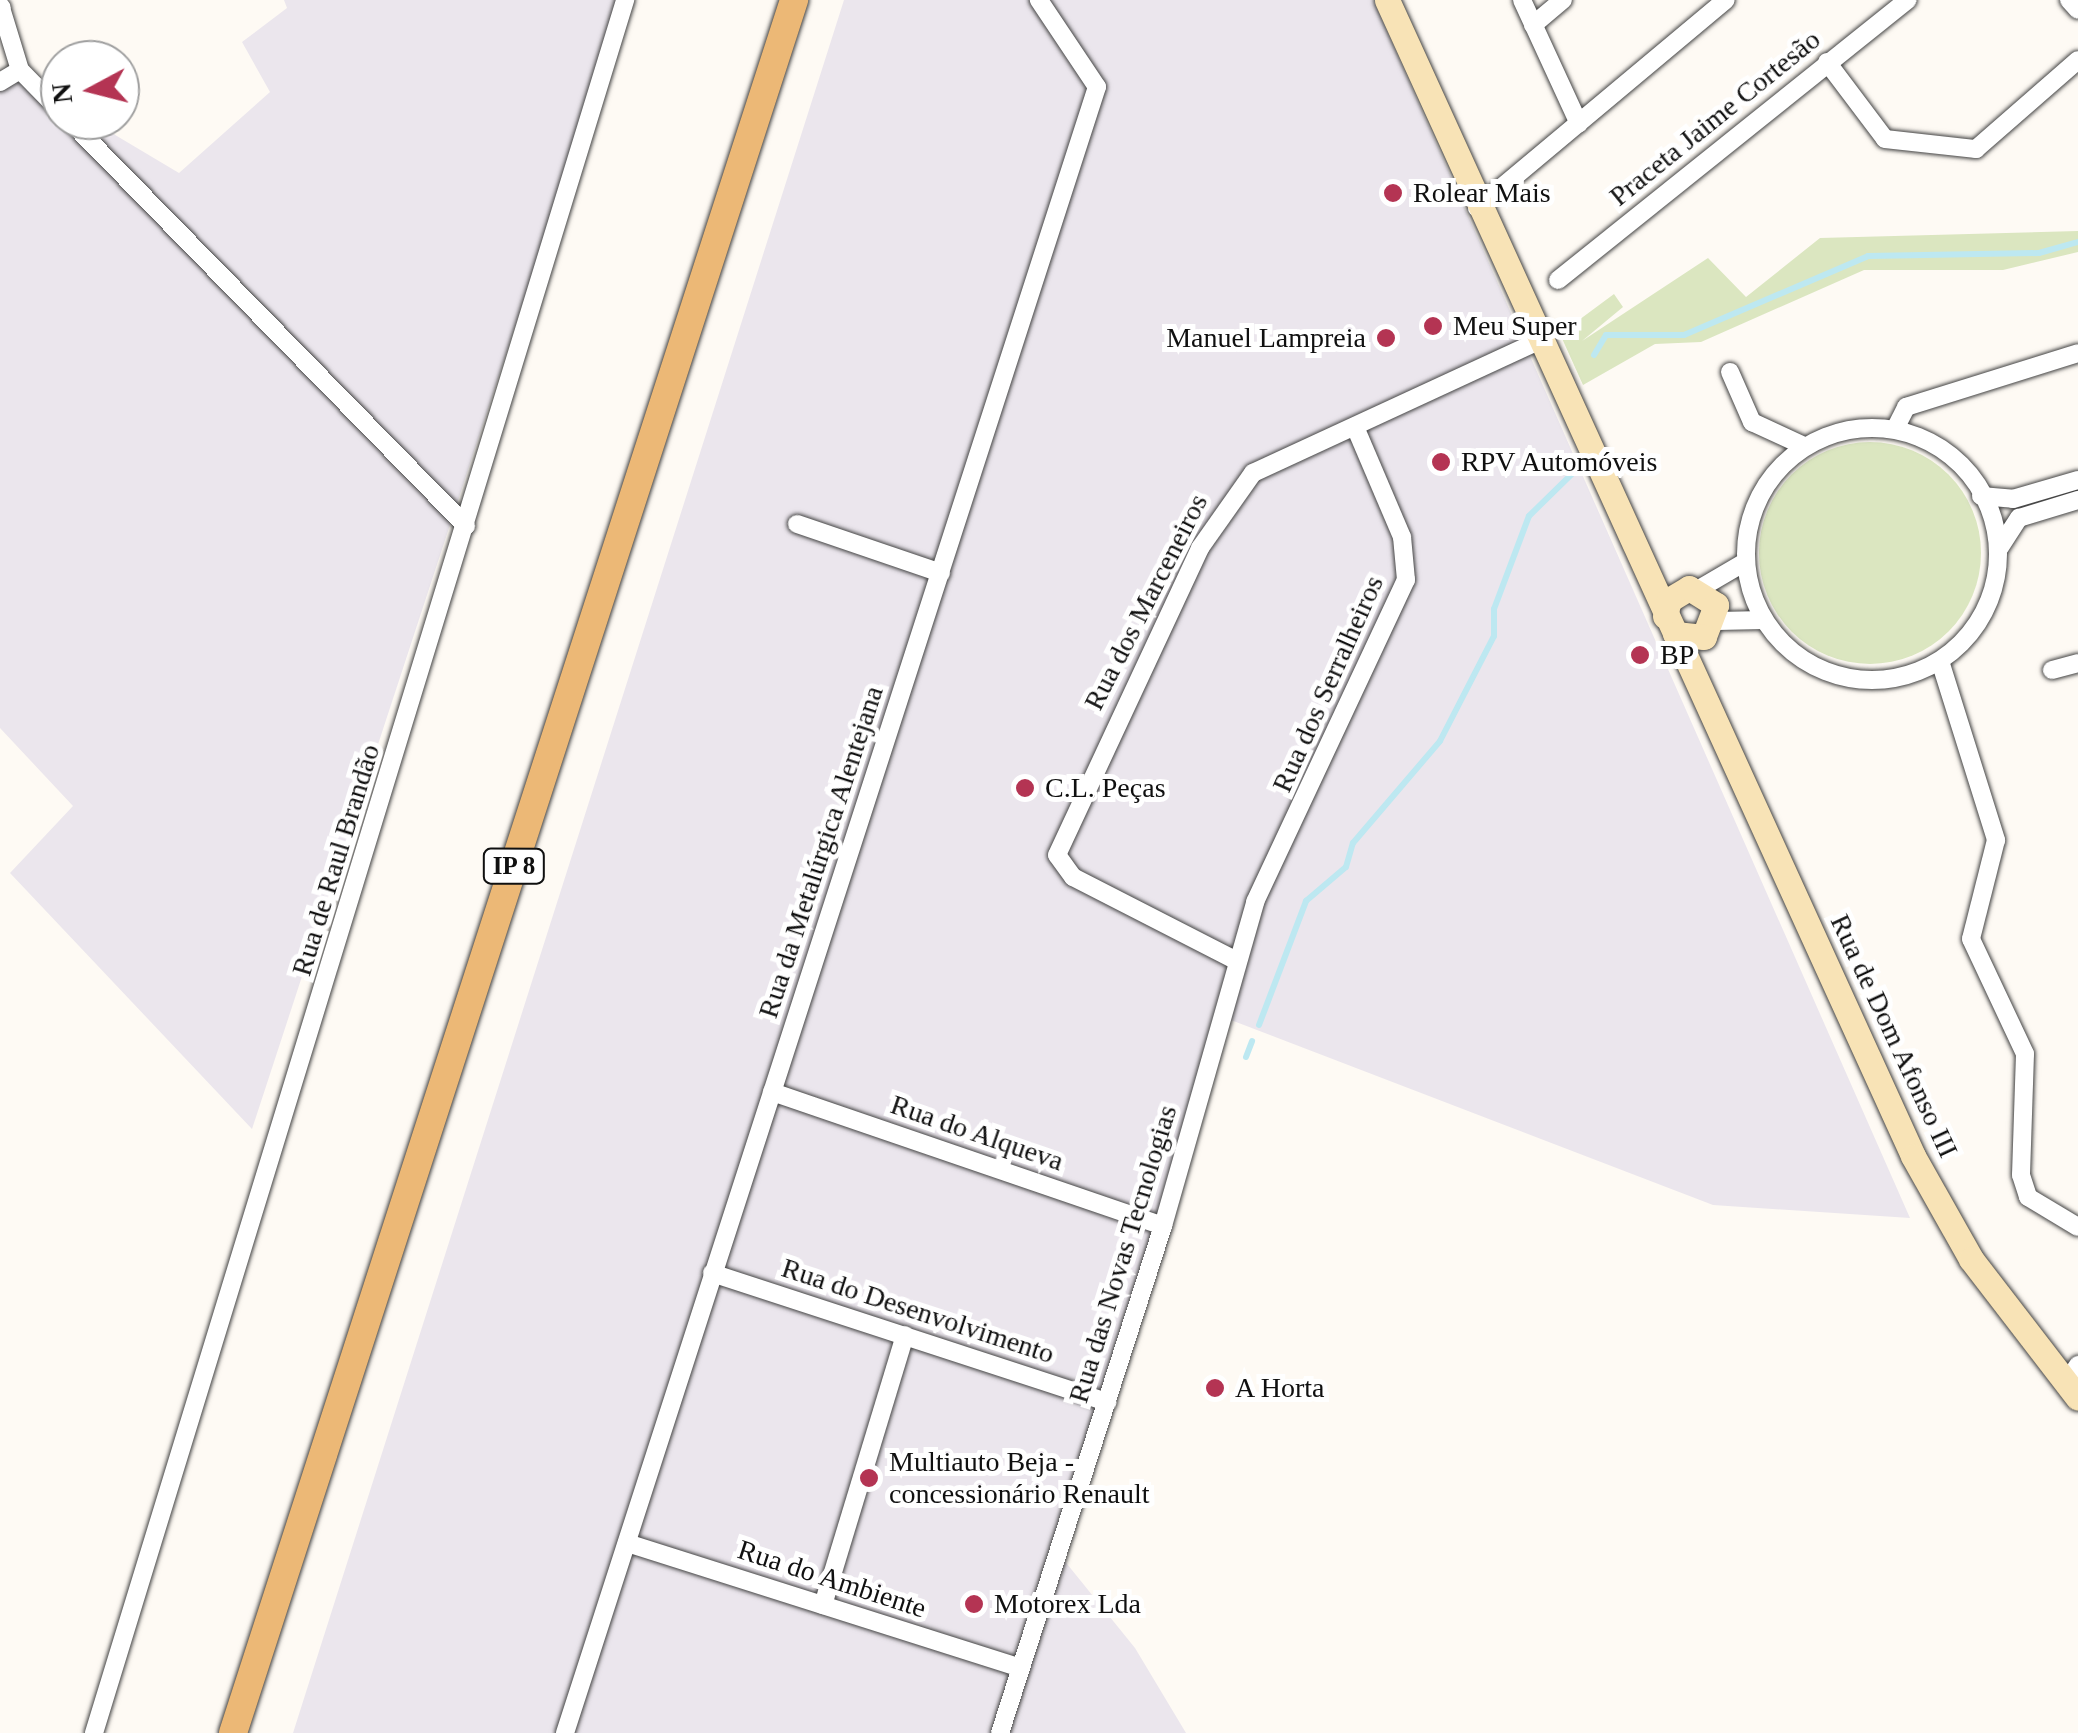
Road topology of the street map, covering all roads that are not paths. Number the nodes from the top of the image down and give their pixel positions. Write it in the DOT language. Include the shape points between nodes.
graph roads {
  1 [pos="625,0"];
  2 [pos="794,0"];
  3 [pos="1039,0"];
  4 [pos="1387,0"];
  5 [pos="1522,0"];
  6 [pos="1563,0"];
  7 [pos="1726,0"];
  8 [pos="1908,0"];
  9 [pos="2069,0"];
  10 [pos="5,6"];
  11 [pos="2078,10"];
  12 [pos="1533,25"];
  13 [pos="2078,60"];
  14 [pos="1827,62"];
  15 [pos="20,70"];
  16 [pos="0,82"];
  17 [pos="40,90"];
  18 [pos="1580,124"];
  19 [pos="89,140"];
  20 [pos="1477,208"];
  21 [pos="1558,280"];
  22 [pos="1537,342"];
  23 [pos="2078,353"];
  24 [pos="1730,372"];
  25 [pos="1355,427"];
  26 [pos="1895,429"];
  27 [pos="1804,446"];
  28 [pos="2078,480"];
  29 [pos="1981,496"];
  30 [pos="2078,500"];
  31 [pos="797,524"];
  32 [pos="466,526"];
  33 [pos="2000,547"];
  34 [pos="1746,562"];
  35 [pos="1647,567"];
  36 [pos="941,573"];
  37 [pos="1694,588"];
  38 [pos="1764,620"];
  39 [pos="1670,625"];
  40 [pos="1710,629"];
  41 [pos="1940,661"];
  42 [pos="2078,663"];
  43 [pos="2052,670"];
  44 [pos="1910,675"];
  45 [pos="1696,676"];
  46 [pos="1948,692"];
  47 [pos="1235,960"];
  48 [pos="772,1092"];
  49 [pos="1163,1226"];
  50 [pos="2078,1227"];
  51 [pos="712,1273"];
  52 [pos="905,1335"];
  53 [pos="2074,1382"];
  54 [pos="1106,1402"];
  55 [pos="626,1543"];
  56 [pos="823,1605"];
  57 [pos="1021,1668"];
  58 [pos="568,1732"];
  59 [pos="94,1733"];
  60 [pos="233,1733"];
  61 [pos="1000,1733"];
  1 -- 32 [label="street, Rua de Raul Brandão"];
  2 -- 60 [label="main road, IP 8"];
  3 -- 36 [label="street, Rua da Metalúrgica Alentejana" via="1097,87"];
  4 -- 20 [label="main road, Rua de Dom Afonso III"];
  5 -- 12 [label="street"];
  6 -- 12 [label="street"];
  7 -- 18 [label="street"];
  8 -- 14 [label="street, Praceta Jaime Cortesão"];
  9 -- 11 [label="street"];
  10 -- 15 [label="street"];
  12 -- 18 [label="street"];
  13 -- 14 [label="street" via="1976,148 1885,139"];
  14 -- 21 [label="street, Praceta Jaime Cortesão"];
  15 -- 16 [label="street"];
  15 -- 17 [label="street"];
  18 -- 20 [label="street"];
  19 -- 32 [label="street"];
  20 -- 22 [label="main road, Rua de Dom Afonso III"];
  22 -- 25 [label="street, Rua dos Marceneiros"];
  22 -- 35 [label="main road, Rua de Dom Afonso III"];
  23 -- 26 [label="street" via="1906,408"];
  24 -- 27 [label="street" via="1759,429"];
  25 -- 47 [label="street, Rua dos Serralheiros" via="1402,537 1406,580"];
  25 -- 47 [label="street, Rua dos Marceneiros" via="1253,473 1226,502 1057,846 1073,876"];
  26 -- 27 [label="street" via="1848,429"];
  26 -- 29 [label="street" via="1957,460"];
  27 -- 34 [label="street" via="1759,496"];
  28 -- 29 [label="street" via="2014,499"];
  29 -- 33 [label="street"];
  30 -- 33 [label="street" via="2020,518"];
  31 -- 36 [label="street"];
  32 -- 59 [label="street, Rua de Raul Brandão"];
  33 -- 41 [label="street" via="1980,620"];
  34 -- 37 [label="street"];
  34 -- 38 [label="street"];
  35 -- 37 [label="main road"];
  35 -- 39 [label="main road, Rua de Dom Afonso III"];
  36 -- 48 [label="street, Rua da Metalúrgica Alentejana"];
  37 -- 39 [label="main road" via="1669,600"];
  37 -- 40 [label="main road" via="1716,605"];
  38 -- 40 [label="street"];
  38 -- 44 [label="street" via="1785,646 1828,672 1877,681"];
  39 -- 40 [label="main road"];
  39 -- 45 [label="main road, Rua de Dom Afonso III"];
  40 -- 45 [label="main road"];
  41 -- 44 [label="street"];
  41 -- 46 [label="street"];
  42 -- 43 [label="street"];
  44 -- 46 [label="street"];
  45 -- 53 [label="main road, Rua de Dom Afonso III" via="1913,1156 1971,1258"];
  46 -- 50 [label="street" via="1996,840 1972,939 2024,1054 2022,1175 2044,1210"];
  47 -- 49 [label="street, Rua das Novas Tecnologias"];
  48 -- 49 [label="street, Rua do Alqueva"];
  48 -- 51 [label="street, Rua da Metalúrgica Alentejana"];
  49 -- 54 [label="street, Rua das Novas Tecnologias"];
  51 -- 52 [label="street, Rua do Desenvolvimento"];
  51 -- 55 [label="street, Rua da Metalúrgica Alentejana"];
  52 -- 54 [label="street, Rua do Desenvolvimento"];
  52 -- 56 [label="street"];
  54 -- 57 [label="street, Rua das Novas Tecnologias"];
  55 -- 56 [label="street, Rua do Ambiente"];
  55 -- 58 [label="street, Rua da Metalúrgica Alentejana"];
  56 -- 57 [label="street, Rua do Ambiente"];
  57 -- 61 [label="street, Rua das Novas Tecnologias"];
}
